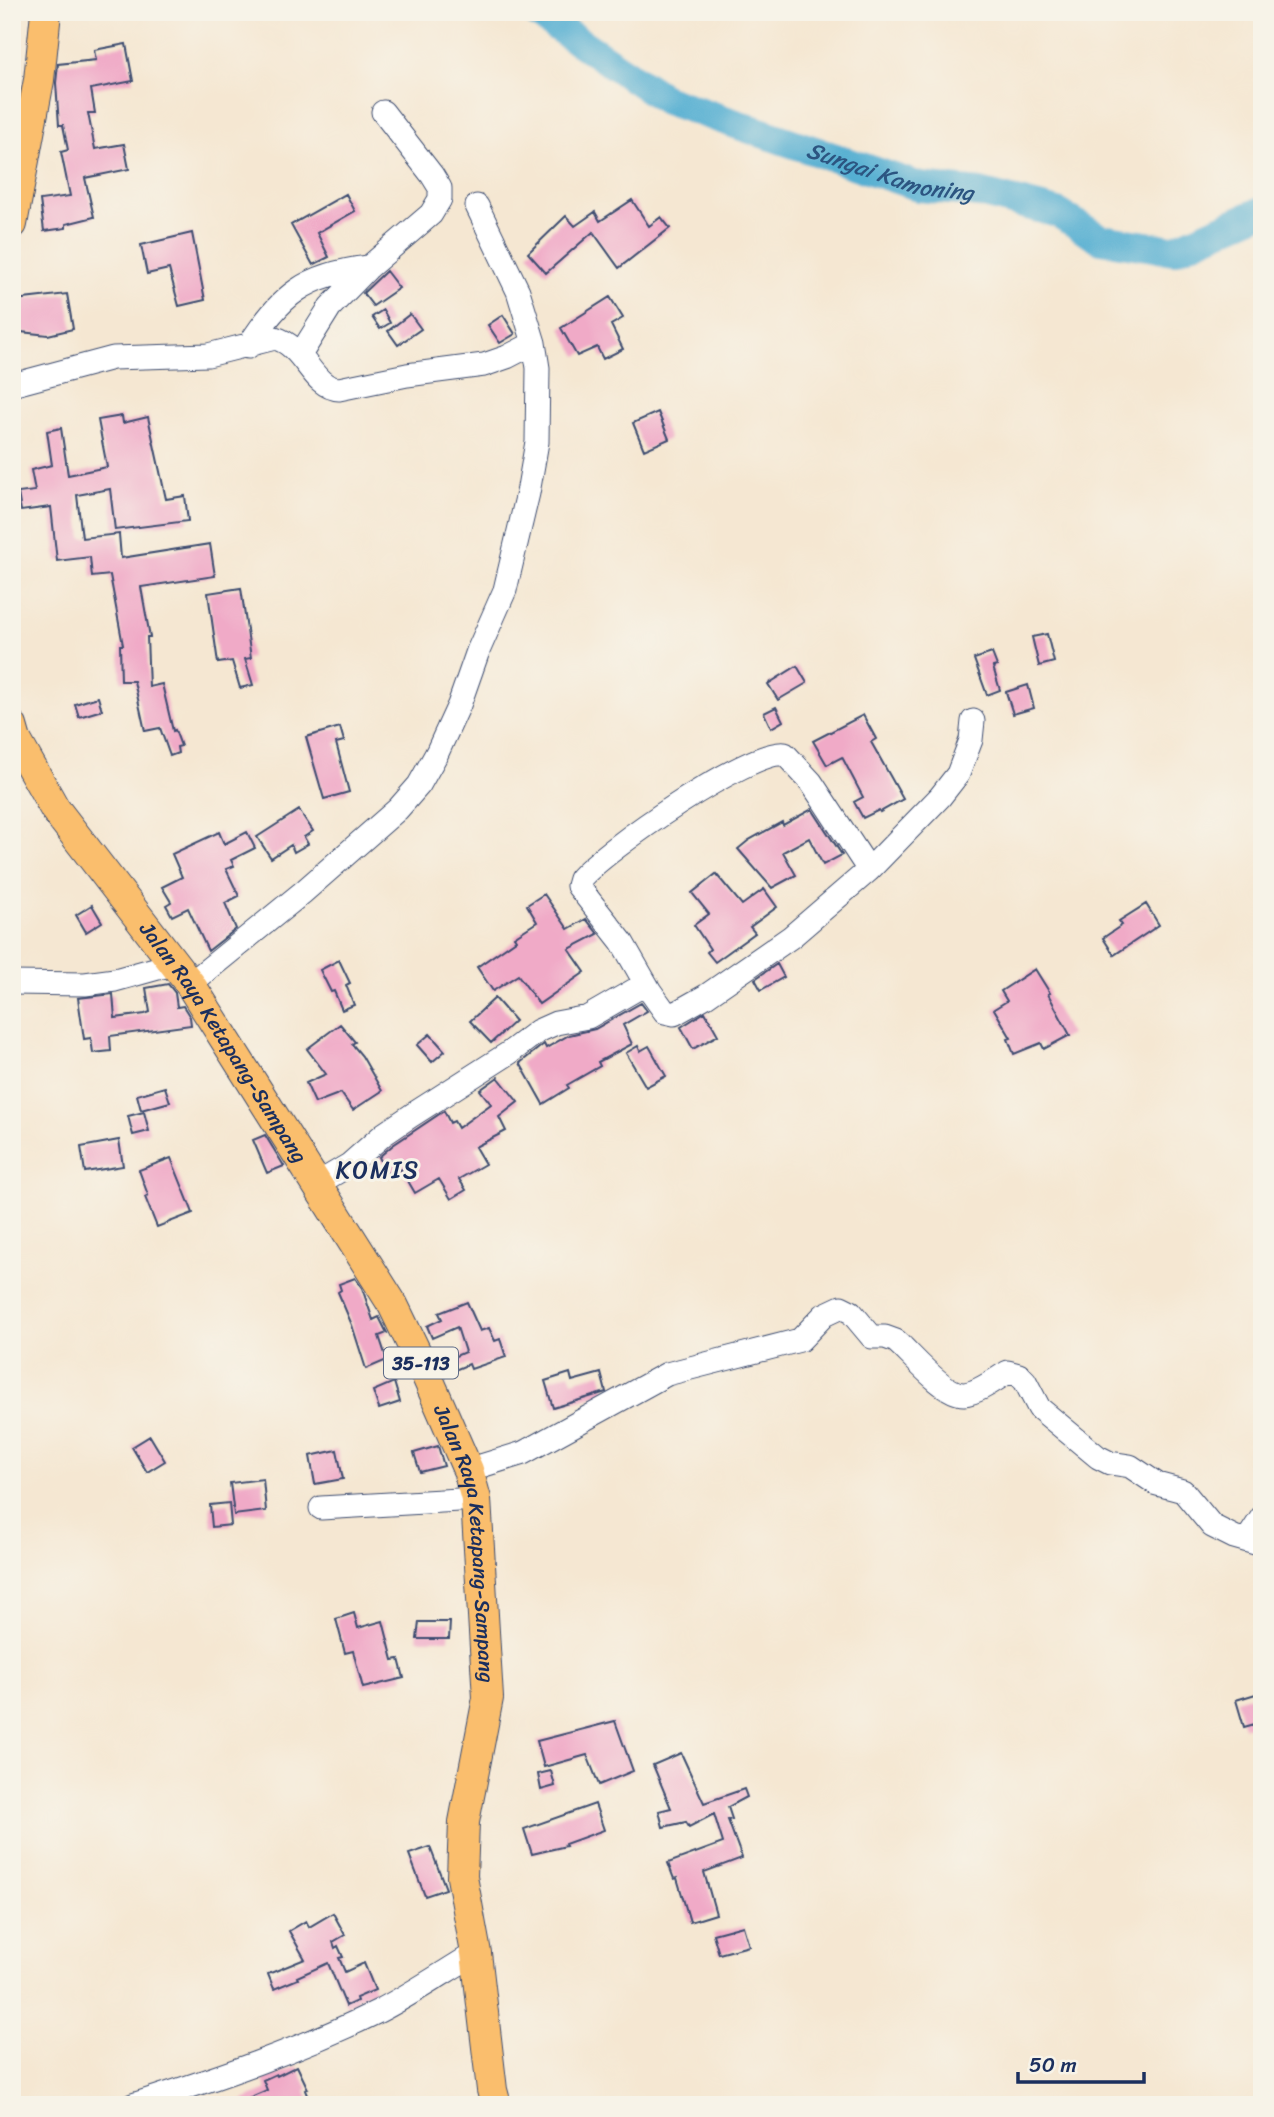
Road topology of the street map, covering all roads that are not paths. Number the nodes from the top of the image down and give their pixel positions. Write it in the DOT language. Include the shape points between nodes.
graph roads {
  1 [pos="46,12"];
  2 [pos="383,112"];
  3 [pos="477,206"];
  4 [pos="12,223"];
  5 [pos="369,267"];
  6 [pos="534,343"];
  7 [pos="248,347"];
  8 [pos="300,355"];
  9 [pos="12,385"];
  10 [pos="973,722"];
  11 [pos="12,726"];
  12 [pos="869,870"];
  13 [pos="183,973"];
  14 [pos="12,983"];
  15 [pos="650,991"];
  16 [pos="317,1184"];
  17 [pos="468,1470"];
  18 [pos="476,1499"];
  19 [pos="321,1508"];
  20 [pos="1262,1517"];
  21 [pos="1254,1543"];
  22 [pos="476,1953"];
  23 [pos="133,2105"];
  24 [pos="496,2105"];
  1 -- 4 [label="main road" via="39,80"];
  2 -- 5 [label="street" via="432,175 441,194 431,214"];
  3 -- 6 [label="street" via="518,291"];
  5 -- 7 [label="street" via="319,277 293,292 276,306"];
  5 -- 8 [label="street" via="330,307"];
  6 -- 8 [label="street" via="484,365 339,389 322,383"];
  6 -- 13 [label="street" via="537,442 505,590 438,753 398,809 285,907"];
  7 -- 8 [label="street" via="275,338"];
  7 -- 9 [label="street" via="208,355 113,358"];
  10 -- 12 [label="street" via="958,774"];
  11 -- 13 [label="main road, Jalan Raya Ketapang-Sampang / 35-113" via="55,809"];
  12 -- 15 [label="street" via="791,937 680,1011 665,1012"];
  12 -- 15 [label="street" via="811,782 785,754 742,766 651,821 580,879 579,886 622,942"];
  13 -- 14 [label="street" via="85,984"];
  13 -- 16 [label="main road, Jalan Raya Ketapang-Sampang / 35-113"];
  15 -- 16 [label="street" via="636,988 588,1017 538,1031"];
  16 -- 17 [label="main road, Jalan Raya Ketapang-Sampang / 35-113" via="393,1305"];
  17 -- 18 [label="main road, Jalan Raya Ketapang-Sampang / 35-113"];
  17 -- 21 [label="street" via="523,1453 667,1374 800,1340 824,1315 841,1307 872,1337 896,1341 948,1390 963,1394 1008,1372 1018,1375 1039,1408 1098,1458 1130,1466 1157,1484 1183,1491 1212,1526"];
  18 -- 19 [label="street"];
  18 -- 22 [label="main road, Jalan Raya Ketapang-Sampang / 35-113" via="488,1698 464,1822 461,1877"];
  20 -- 21 [label="street"];
  22 -- 23 [label="street" via="381,2010 320,2038 244,2069"];
  22 -- 24 [label="main road, Jalan Raya Ketapang-Sampang / 35-113"];
}
